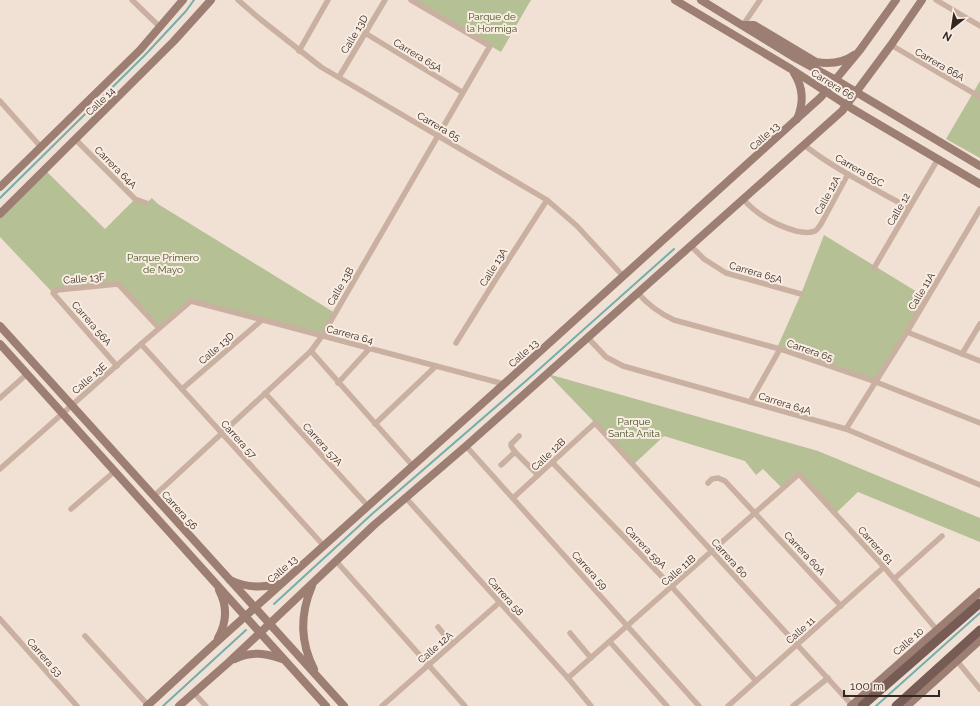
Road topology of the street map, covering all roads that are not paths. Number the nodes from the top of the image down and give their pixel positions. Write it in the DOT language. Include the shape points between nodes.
graph roads {
  1 [pos="132,0"];
  2 [pos="183,0"];
  3 [pos="211,0"];
  4 [pos="238,0"];
  5 [pos="328,0"];
  6 [pos="385,0"];
  7 [pos="411,0"];
  8 [pos="675,0"];
  9 [pos="700,0"];
  10 [pos="760,0"];
  11 [pos="896,0"];
  12 [pos="922,0"];
  13 [pos="936,0"];
  14 [pos="743,26"];
  15 [pos="980,26"];
  16 [pos="160,27"];
  17 [pos="365,34"];
  18 [pos="891,45"];
  19 [pos="299,50"];
  20 [pos="860,50"];
  21 [pos="791,69"];
  22 [pos="339,78"];
  23 [pos="836,80"];
  24 [pos="462,92"];
  25 [pos="825,92"];
  26 [pos="856,92"];
  27 [pos="980,97"];
  28 [pos="0,101"];
  29 [pos="846,105"];
  30 [pos="796,120"];
  31 [pos="437,135"];
  32 [pos="75,139"];
  33 [pos="804,145"];
  34 [pos="41,147"];
  35 [pos="938,159"];
  36 [pos="980,166"];
  37 [pos="848,174"];
  38 [pos="980,184"];
  39 [pos="0,186"];
  40 [pos="743,199"];
  41 [pos="547,200"];
  42 [pos="146,204"];
  43 [pos="909,208"];
  44 [pos="980,209"];
  45 [pos="0,214"];
  46 [pos="691,246"];
  47 [pos="874,268"];
  48 [pos="623,276"];
  49 [pos="53,293"];
  50 [pos="638,293"];
  51 [pos="801,294"];
  52 [pos="191,301"];
  53 [pos="262,320"];
  54 [pos="980,324"];
  55 [pos="0,326"];
  56 [pos="159,328"];
  57 [pos="907,332"];
  58 [pos="322,336"];
  59 [pos="588,338"];
  60 [pos="456,343"];
  61 [pos="0,344"];
  62 [pos="141,344"];
  63 [pos="370,348"];
  64 [pos="780,349"];
  65 [pos="311,351"];
  66 [pos="962,354"];
  67 [pos="980,361"];
  68 [pos="117,366"];
  69 [pos="436,366"];
  70 [pos="28,374"];
  71 [pos="876,382"];
  72 [pos="338,383"];
  73 [pos="504,384"];
  74 [pos="182,389"];
  75 [pos="265,393"];
  76 [pos="0,398"];
  77 [pos="750,402"];
  78 [pos="71,406"];
  79 [pos="62,413"];
  80 [pos="595,422"];
  81 [pos="980,423"];
  82 [pos="375,424"];
  83 [pos="846,429"];
  84 [pos="222,433"];
  85 [pos="519,436"];
  86 [pos="466,446"];
  87 [pos="515,452"];
  88 [pos="552,462"];
  89 [pos="501,465"];
  90 [pos="412,466"];
  91 [pos="0,469"];
  92 [pos="115,471"];
  93 [pos="799,474"];
  94 [pos="538,475"];
  95 [pos="708,483"];
  96 [pos="980,485"];
  97 [pos="154,496"];
  98 [pos="406,498"];
  99 [pos="513,498"];
  100 [pos="368,506"];
  101 [pos="71,509"];
  102 [pos="756,513"];
  103 [pos="942,536"];
  104 [pos="324,546"];
  105 [pos="712,552"];
  106 [pos="336,561"];
  107 [pos="884,567"];
  108 [pos="228,579"];
  109 [pos="894,579"];
  110 [pos="215,582"];
  111 [pos="280,584"];
  112 [pos="313,584"];
  113 [pos="672,587"];
  114 [pos="980,592"];
  115 [pos="500,602"];
  116 [pos="980,603"];
  117 [pos="841,606"];
  118 [pos="254,608"];
  119 [pos="245,616"];
  120 [pos="0,619"];
  121 [pos="269,624"];
  122 [pos="628,626"];
  123 [pos="438,627"];
  124 [pos="937,630"];
  125 [pos="260,633"];
  126 [pos="570,633"];
  127 [pos="979,634"];
  128 [pos="85,636"];
  129 [pos="610,642"];
  130 [pos="452,644"];
  131 [pos="797,645"];
  132 [pos="211,646"];
  133 [pos="591,658"];
  134 [pos="283,659"];
  135 [pos="957,661"];
  136 [pos="229,662"];
  137 [pos="428,665"];
  138 [pos="568,678"];
  139 [pos="828,678"];
  140 [pos="321,680"];
  141 [pos="756,681"];
  142 [pos="980,689"];
  143 [pos="194,693"];
  144 [pos="912,705"];
  145 [pos="77,706"];
  146 [pos="148,706"];
  147 [pos="179,706"];
  148 [pos="206,706"];
  149 [pos="326,706"];
  150 [pos="344,706"];
  151 [pos="382,706"];
  152 [pos="465,706"];
  153 [pos="591,706"];
  154 [pos="667,706"];
  155 [pos="700,706"];
  156 [pos="728,706"];
  157 [pos="793,706"];
  158 [pos="851,706"];
  159 [pos="862,706"];
  160 [pos="896,706"];
  1 -- 16 [label="street"];
  2 -- 16 [label="main road, Calle 14"];
  3 -- 32 [label="main road, Calle 14" via="174,41"];
  4 -- 19 [label="street, Carrera 65"];
  5 -- 19 [label="street"];
  6 -- 17 [label="street, Calle 13D"];
  7 -- 24 [label="street, Calle 13B" via="490,46"];
  8 -- 21 [label="main road, Carrera 66"];
  9 -- 14 [label="main road, Carrera 66"];
  10 -- 14 [label="street"];
  11 -- 20 [label="main road, Calle 13"];
  12 -- 18 [label="main road"];
  13 -- 15 [label="street"];
  14 -- 20 [label="main road" via="754,25 816,62 840,61"];
  14 -- 23 [label="main road, Carrera 66"];
  16 -- 34 [label="main road, Calle 14"];
  17 -- 22 [label="street, Calle 13D"];
  17 -- 24 [label="street, Carrera 65A"];
  18 -- 26 [label="main road"];
  18 -- 27 [label="street, Carrera 66A"];
  19 -- 22 [label="street, Carrera 65"];
  20 -- 23 [label="main road, Calle 13"];
  21 -- 25 [label="main road, Carrera 66"];
  21 -- 30 [label="main road" via="799,82 802,94"];
  22 -- 31 [label="street, Carrera 65"];
  23 -- 25 [label="main road, Calle 13"];
  23 -- 26 [label="main road, Carrera 66"];
  24 -- 31 [label="street, Calle 13B"];
  25 -- 29 [label="main road, Carrera 66"];
  25 -- 30 [label="main road, Calle 13"];
  26 -- 29 [label="main road"];
  26 -- 36 [label="main road, Carrera 66"];
  28 -- 34 [label="street"];
  29 -- 33 [label="main road"];
  29 -- 35 [label="main road, Carrera 66"];
  30 -- 48 [label="main road, Calle 13"];
  31 -- 41 [label="street, Carrera 65"];
  31 -- 58 [label="street, Calle 13B"];
  32 -- 42 [label="street, Carrera 64A" via="135,199"];
  32 -- 45 [label="main road, Calle 14"];
  33 -- 37 [label="street, Carrera 65C"];
  33 -- 40 [label="main road"];
  34 -- 39 [label="main road, Calle 14"];
  35 -- 38 [label="main road, Carrera 66"];
  35 -- 43 [label="street, Calle 12"];
  37 -- 40 [label="street, Calle 12A" via="821,224 809,233 787,228 766,219"];
  37 -- 43 [label="street, Carrera 65C"];
  40 -- 46 [label="main road"];
  41 -- 48 [label="street, Carrera 65" via="577,226"];
  41 -- 60 [label="street, Calle 13A"];
  43 -- 47 [label="street, Calle 12"];
  44 -- 57 [label="street, Calle 11A"];
  46 -- 50 [label="main road"];
  46 -- 51 [label="street, Carrera 65A" via="704,259 726,273"];
  48 -- 73 [label="main road, Calle 13"];
  49 -- 56 [label="street, Calle 13F" via="57,290 118,284"];
  49 -- 68 [label="street, Carrera 56A"];
  50 -- 59 [label="main road"];
  50 -- 64 [label="street, Carrera 65" via="651,307 674,320"];
  52 -- 53 [label="street, Carrera 64"];
  52 -- 56 [label="street, Calle 13E"];
  53 -- 58 [label="street, Carrera 64"];
  53 -- 74 [label="street, Calle 13D"];
  54 -- 66 [label="street"];
  55 -- 78 [label="main road, Carrera 56"];
  56 -- 62 [label="street, Calle 13E"];
  57 -- 66 [label="street"];
  57 -- 71 [label="street, Calle 11A"];
  58 -- 63 [label="street, Carrera 64"];
  58 -- 65 [label="street, Calle 13B"];
  59 -- 77 [label="street, Carrera 64A" via="606,357 624,366"];
  59 -- 86 [label="main road"];
  61 -- 70 [label="main road"];
  62 -- 68 [label="street, Calle 13E"];
  62 -- 74 [label="street, Carrera 57"];
  63 -- 69 [label="street, Carrera 64"];
  63 -- 72 [label="street"];
  64 -- 71 [label="street, Carrera 65"];
  64 -- 77 [label="street"];
  65 -- 72 [label="street"];
  65 -- 75 [label="street, Calle 13B"];
  66 -- 67 [label="street"];
  68 -- 78 [label="street, Calle 13E"];
  69 -- 73 [label="street, Carrera 64"];
  69 -- 82 [label="street"];
  70 -- 76 [label="street"];
  70 -- 79 [label="main road"];
  71 -- 81 [label="street, Carrera 65"];
  71 -- 83 [label="street, Calle 11A"];
  72 -- 82 [label="street"];
  73 -- 90 [label="main road, Calle 13"];
  74 -- 84 [label="street, Carrera 57"];
  75 -- 84 [label="street, Calle 13B"];
  75 -- 100 [label="street, Carrera 57A"];
  77 -- 83 [label="street, Carrera 64A"];
  78 -- 79 [label="street, Calle 13E"];
  78 -- 97 [label="main road, Carrera 56"];
  79 -- 91 [label="street, Calle 13E"];
  79 -- 92 [label="main road"];
  80 -- 88 [label="street, Calle 12B"];
  80 -- 105 [label="street, Carrera 60"];
  82 -- 90 [label="street"];
  83 -- 96 [label="street, Carrera 64A"];
  84 -- 97 [label="street, Calle 13B"];
  84 -- 104 [label="street, Carrera 57"];
  85 -- 87 [label="street" via="510,446"];
  86 -- 98 [label="main road"];
  86 -- 99 [label="street, Carrera 59"];
  87 -- 89 [label="street"];
  87 -- 94 [label="street"];
  88 -- 94 [label="street, Calle 12B"];
  88 -- 113 [label="street, Carrera 59A"];
  90 -- 100 [label="main road, Calle 13"];
  92 -- 101 [label="street"];
  92 -- 110 [label="main road"];
  93 -- 102 [label="street, Calle 11B"];
  93 -- 107 [label="street, Carrera 61"];
  94 -- 99 [label="street, Calle 12B"];
  95 -- 102 [label="street, Carrera 60A" via="718,478 725,481"];
  97 -- 108 [label="main road, Carrera 56"];
  98 -- 106 [label="main road"];
  98 -- 115 [label="street, Carrera 58"];
  99 -- 122 [label="street, Carrera 59"];
  100 -- 104 [label="main road, Calle 13"];
  102 -- 105 [label="street, Calle 11B"];
  102 -- 117 [label="street, Carrera 60A"];
  103 -- 109 [label="street"];
  104 -- 111 [label="main road, Calle 13"];
  105 -- 113 [label="street, Calle 11B"];
  105 -- 131 [label="street, Carrera 60"];
  106 -- 112 [label="main road"];
  106 -- 137 [label="street"];
  107 -- 109 [label="street, Carrera 61"];
  107 -- 117 [label="street, Calle 11"];
  108 -- 111 [label="main road" via="251,586"];
  108 -- 118 [label="main road, Carrera 56"];
  109 -- 124 [label="street, Carrera 61"];
  110 -- 119 [label="main road"];
  110 -- 132 [label="main road" via="224,600 225,614 221,633"];
  111 -- 118 [label="main road, Calle 13"];
  112 -- 121 [label="main road"];
  112 -- 140 [label="main road" via="304,607 303,631 307,654"];
  113 -- 122 [label="street, Calle 11B"];
  113 -- 141 [label="street, Carrera 59A"];
  114 -- 124 [label="main road, Calle 10"];
  115 -- 130 [label="street, Calle 12A"];
  115 -- 138 [label="street, Carrera 58"];
  116 -- 159 [label="main road, Calle 10"];
  117 -- 131 [label="street, Calle 11"];
  118 -- 119 [label="main road, Calle 13"];
  118 -- 121 [label="main road, Carrera 56"];
  119 -- 125 [label="main road"];
  119 -- 132 [label="main road, Calle 13"];
  120 -- 145 [label="street, Carrera 53"];
  121 -- 125 [label="main road"];
  121 -- 140 [label="main road, Carrera 56"];
  122 -- 129 [label="street, Calle 11B"];
  122 -- 155 [label="street, Carrera 59"];
  123 -- 130 [label="street"];
  124 -- 158 [label="main road, Calle 10"];
  125 -- 134 [label="main road"];
  125 -- 136 [label="main road"];
  126 -- 133 [label="street"];
  127 -- 135 [label="main road"];
  127 -- 160 [label="main road"];
  128 -- 146 [label="street"];
  129 -- 133 [label="street, Calle 11B"];
  129 -- 154 [label="street"];
  130 -- 137 [label="street, Calle 12A"];
  131 -- 139 [label="street, Carrera 60"];
  131 -- 141 [label="street, Calle 11"];
  132 -- 146 [label="main road, Calle 13"];
  133 -- 138 [label="street, Calle 11B"];
  134 -- 136 [label="main road" via="268,654 253,654"];
  134 -- 149 [label="main road"];
  135 -- 142 [label="street"];
  135 -- 144 [label="main road"];
  136 -- 143 [label="main road"];
  137 -- 151 [label="street, Calle 12A"];
  137 -- 152 [label="street"];
  138 -- 153 [label="street, Carrera 58"];
  139 -- 157 [label="street"];
  139 -- 158 [label="street, Carrera 60"];
  140 -- 150 [label="main road, Carrera 56"];
  141 -- 156 [label="street, Calle 11"];
  143 -- 147 [label="main road"];
  143 -- 148 [label="street"];
}
